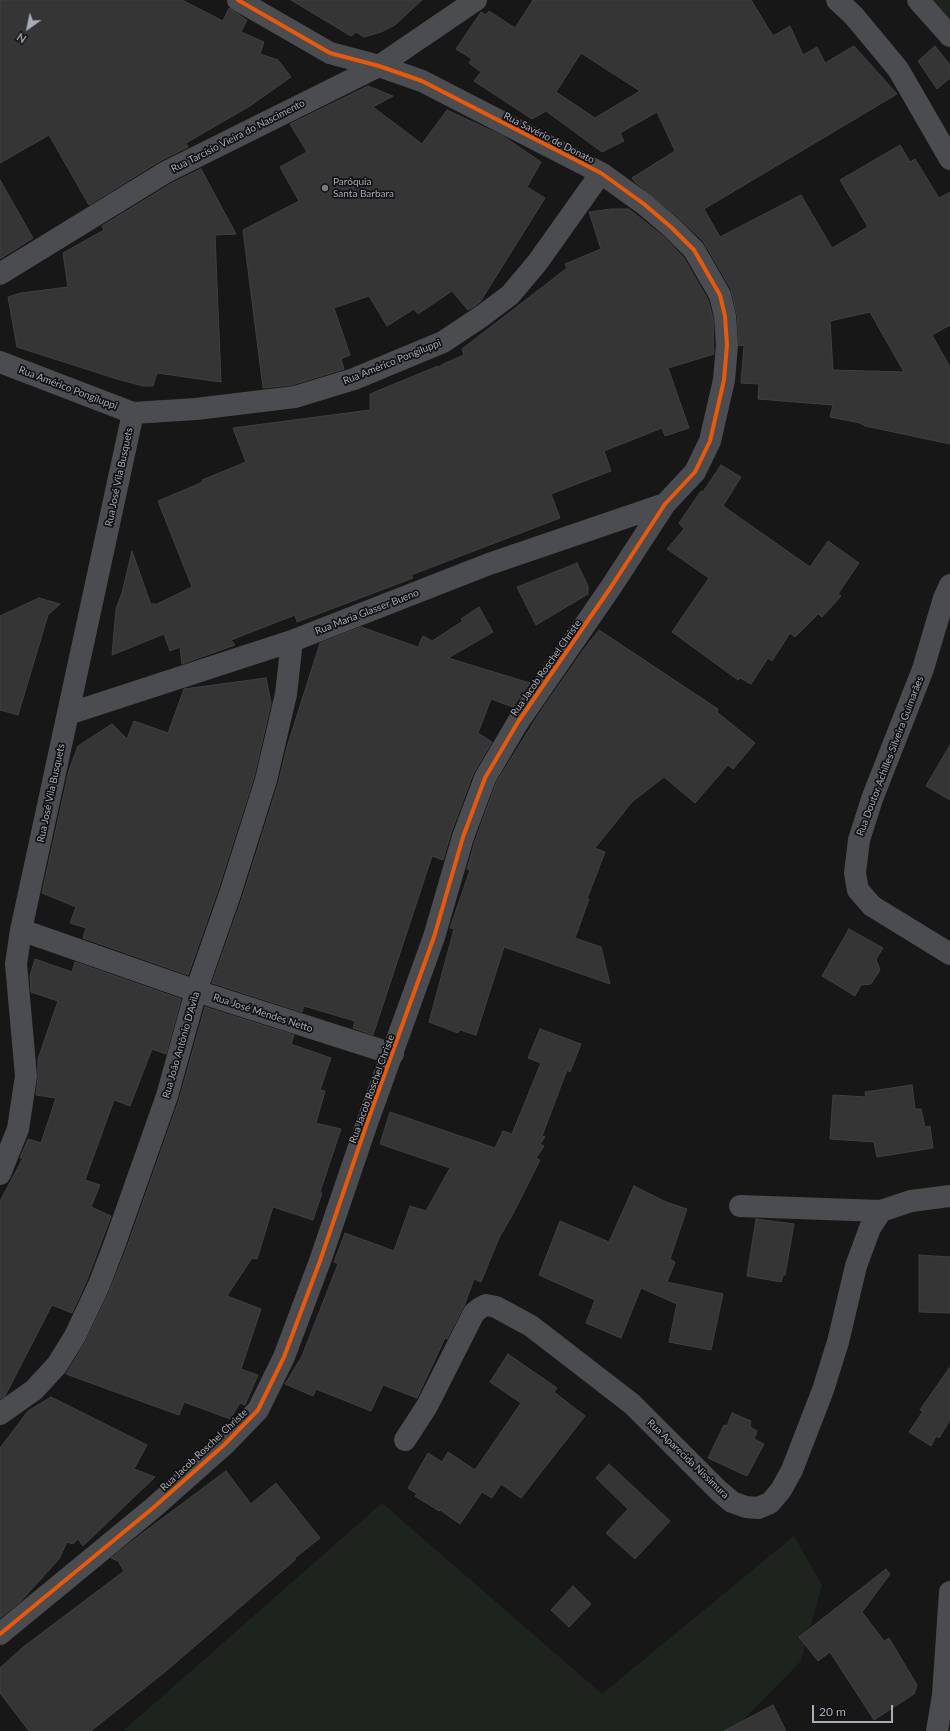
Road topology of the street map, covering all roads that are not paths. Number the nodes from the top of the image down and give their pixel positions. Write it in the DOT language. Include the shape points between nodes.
graph roads {
  1 [pos="238,0"];
  2 [pos="476,0"];
  3 [pos="837,0"];
  4 [pos="918,0"];
  5 [pos="950,36"];
  6 [pos="379,66"];
  7 [pos="950,159"];
  8 [pos="601,173"];
  9 [pos="0,274"];
  10 [pos="0,362"];
  11 [pos="133,413"];
  12 [pos="665,504"];
  13 [pos="950,586"];
  14 [pos="292,641"];
  15 [pos="68,714"];
  16 [pos="21,930"];
  17 [pos="0,948"];
  18 [pos="950,954"];
  19 [pos="16,964"];
  20 [pos="196,991"];
  21 [pos="393,1054"];
  22 [pos="0,1174"];
  23 [pos="950,1196"];
  24 [pos="740,1206"];
  25 [pos="881,1211"];
  26 [pos="0,1414"];
  27 [pos="405,1440"];
  28 [pos="950,1592"];
  29 [pos="0,1634"];
  30 [pos="937,1731"];
  1 -- 6 [label="street, Rua Savério de Donato" via="330,53"];
  2 -- 6 [label="street, Rua Tarcísio Vieira do Nascimento"];
  3 -- 7 [label="street" via="854,16 898,69"];
  4 -- 5 [label="street"];
  6 -- 8 [label="street, Rua Savério de Donato" via="422,82"];
  6 -- 9 [label="street, Rua Tarcísio Vieira do Nascimento" via="166,172"];
  8 -- 11 [label="street, Rua Américo Pongiluppi" via="537,263 510,295 443,342 354,379 295,397 196,409"];
  8 -- 12 [label="street, Rua Savério de Donato" via="644,204 694,250 720,295 725,316 727,344 724,380 710,441 695,472"];
  10 -- 11 [label="street, Rua Américo Pongiluppi"];
  11 -- 15 [label="street, Rua José Vila Busquets"];
  12 -- 14 [label="street, Rua Maria Glasser Bueno" via="489,564"];
  12 -- 21 [label="street, Rua Jacob Roschel Christe" via="518,722 485,778 463,837 434,937"];
  13 -- 18 [label="street, Rua Doutor Achilles Silveira Guimarães" via="923,669 872,799 859,840 854,873 858,890 872,906"];
  14 -- 15 [label="street, Rua Maria Glasser Bueno"];
  14 -- 20 [label="street, Rua João Antônio D'Avila" via="286,694 266,780"];
  15 -- 16 [label="street, Rua José Vila Busquets"];
  16 -- 19 [label="street, Rua José Vila Busquets"];
  16 -- 20 [label="street, Rua José Mendes Netto"];
  17 -- 19 [label="street"];
  19 -- 22 [label="street, Rua José Vila Busquets" via="26,1076 18,1129"];
  20 -- 21 [label="street, Rua José Mendes Netto"];
  20 -- 26 [label="street, Rua João Antônio D'Avila" via="167,1096 99,1285 75,1336 57,1365 34,1390"];
  21 -- 29 [label="street, Rua Jacob Roschel Christe" via="284,1356 258,1410 224,1445 153,1508"];
  23 -- 25 [label="street" via="911,1202"];
  24 -- 25 [label="street"];
  25 -- 27 [label="street, Rua Aparecida Nissimura" via="864,1241 823,1390 792,1470 770,1503 758,1508 732,1502 632,1404 531,1326 496,1307 486,1305 474,1313 426,1406"];
  28 -- 30 [label="street" via="943,1695"];
}
